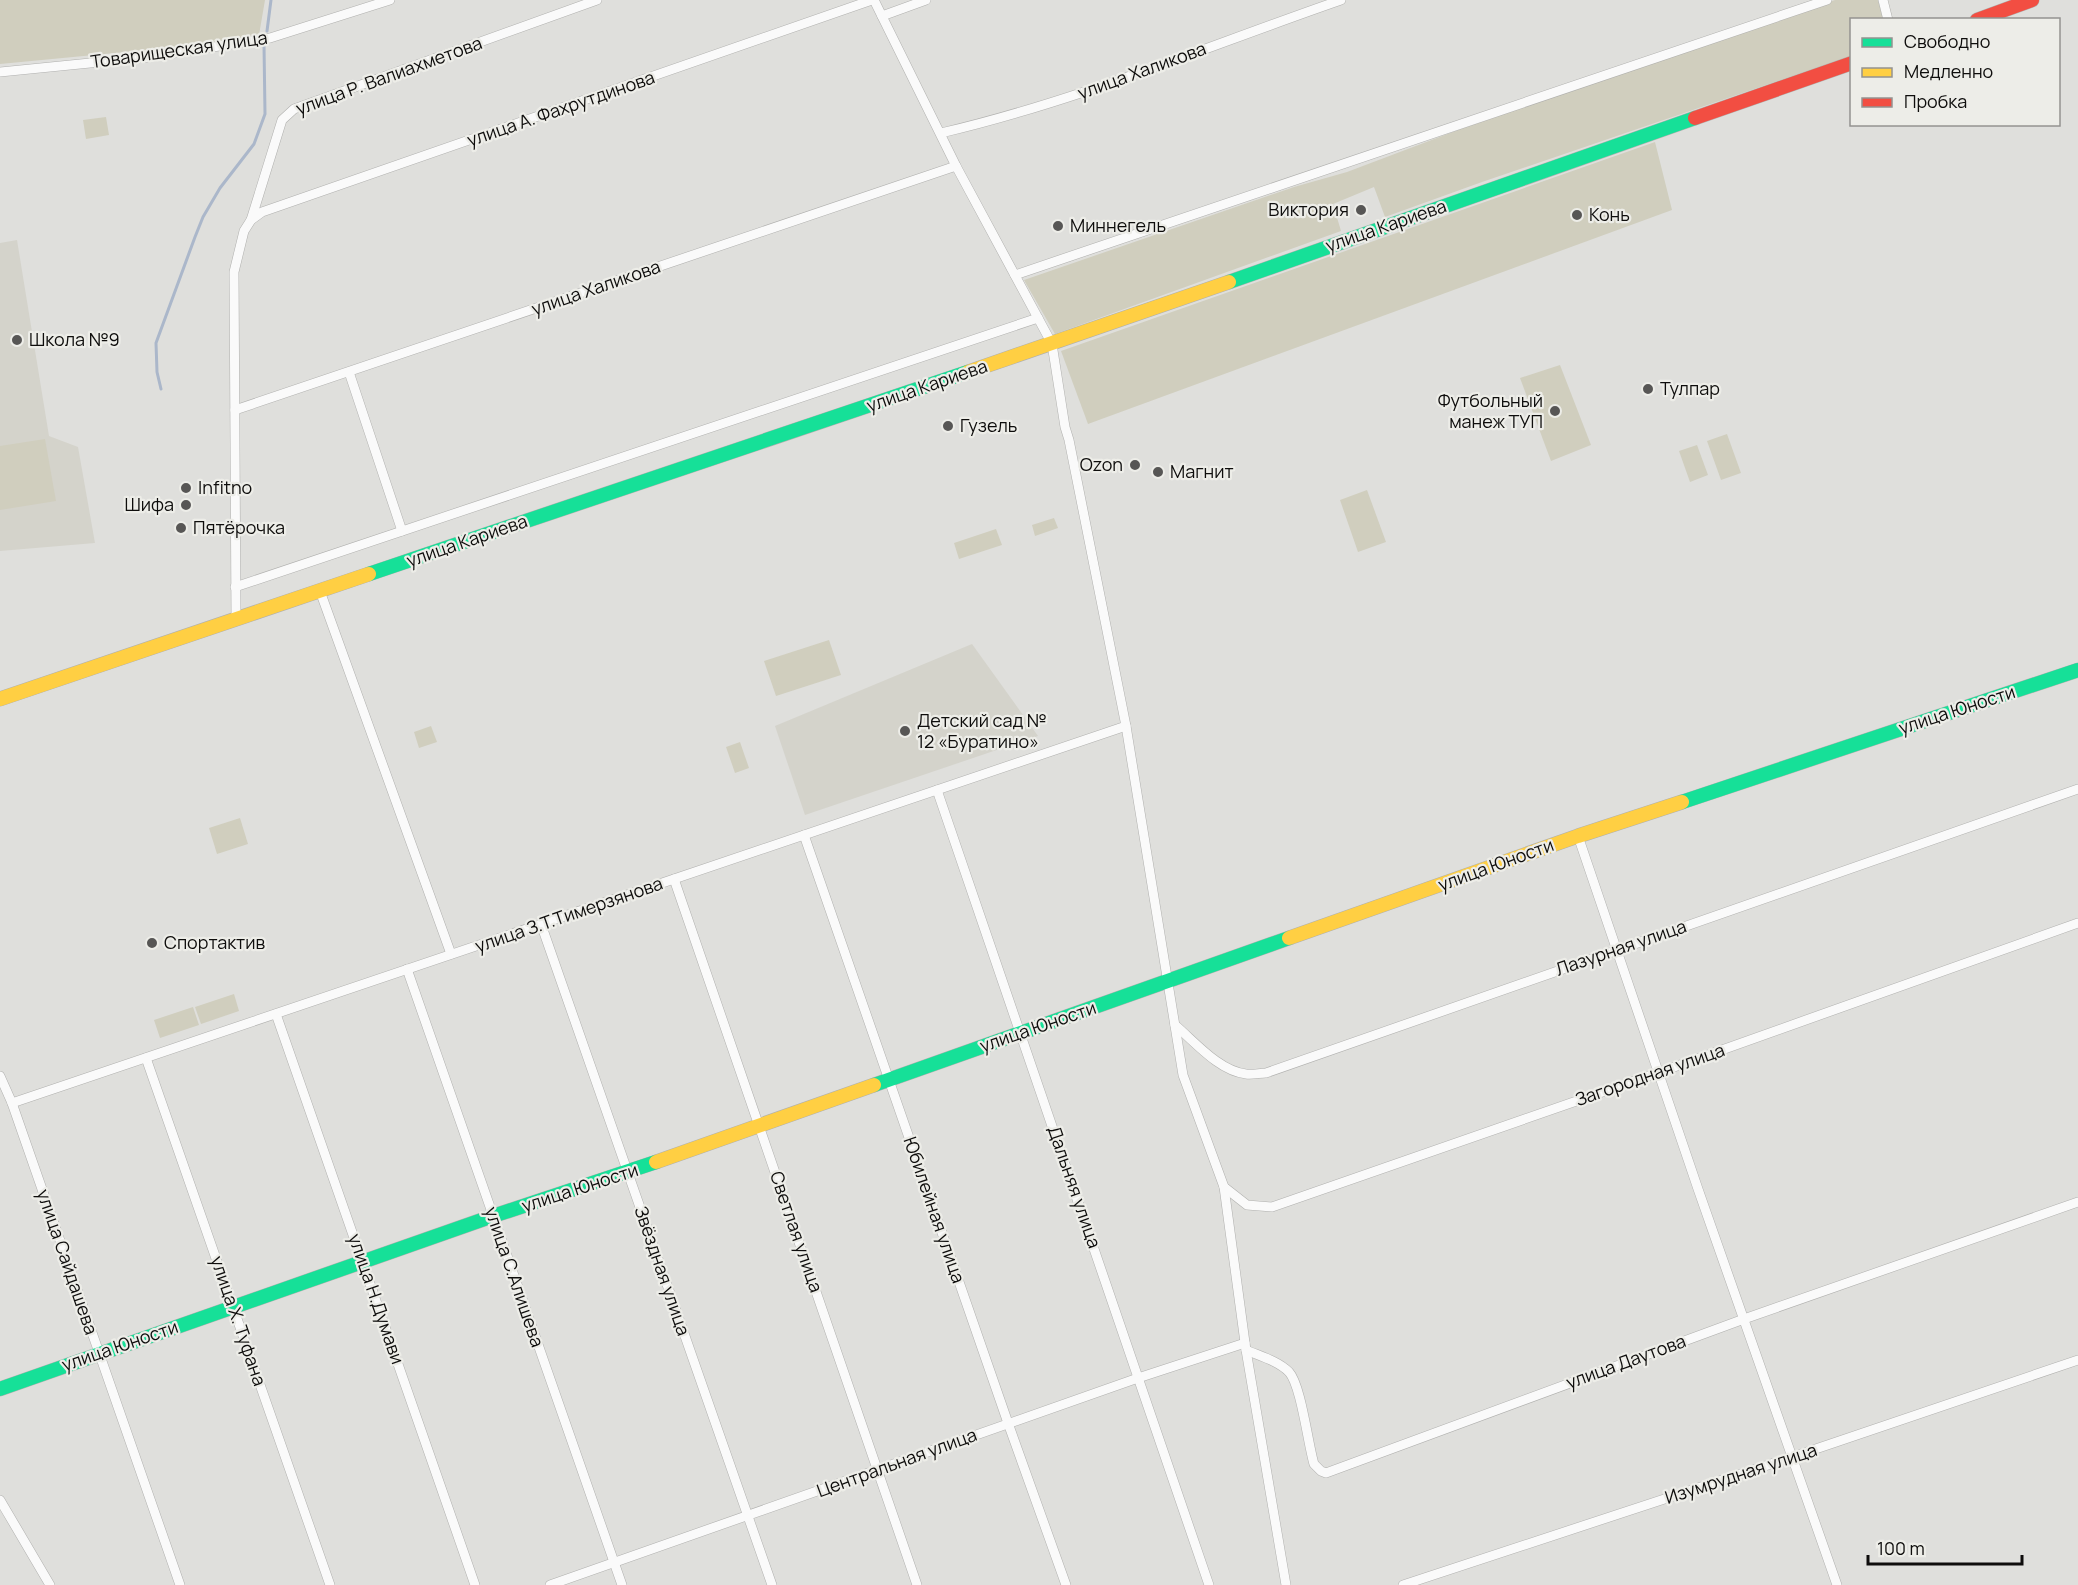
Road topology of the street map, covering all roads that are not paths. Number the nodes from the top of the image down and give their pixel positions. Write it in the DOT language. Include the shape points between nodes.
graph roads {
  1 [pos="390,0"];
  2 [pos="597,0"];
  3 [pos="873,0"];
  4 [pos="926,0"];
  5 [pos="1341,0"];
  6 [pos="1827,0"];
  7 [pos="1883,0"];
  8 [pos="2032,0"];
  9 [pos="882,16"];
  10 [pos="1888,18"];
  11 [pos="1982,18"];
  12 [pos="1850,63"];
  13 [pos="0,72"];
  14 [pos="941,134"];
  15 [pos="956,166"];
  16 [pos="251,220"];
  17 [pos="1015,275"];
  18 [pos="1038,318"];
  19 [pos="1052,344"];
  20 [pos="349,372"];
  21 [pos="235,410"];
  22 [pos="402,531"];
  23 [pos="236,587"];
  24 [pos="320,591"];
  25 [pos="236,618"];
  26 [pos="2078,670"];
  27 [pos="0,699"];
  28 [pos="1126,726"];
  29 [pos="2078,789"];
  30 [pos="937,790"];
  31 [pos="804,835"];
  32 [pos="1578,836"];
  33 [pos="674,879"];
  34 [pos="2078,923"];
  35 [pos="541,924"];
  36 [pos="1617,949"];
  37 [pos="451,954"];
  38 [pos="407,969"];
  39 [pos="1169,981"];
  40 [pos="276,1014"];
  41 [pos="1175,1024"];
  42 [pos="1021,1032"];
  43 [pos="146,1058"];
  44 [pos="1660,1072"];
  45 [pos="0,1076"];
  46 [pos="890,1080"];
  47 [pos="12,1103"];
  48 [pos="760,1126"];
  49 [pos="628,1173"];
  50 [pos="1224,1187"];
  51 [pos="2078,1202"];
  52 [pos="493,1216"];
  53 [pos="362,1261"];
  54 [pos="233,1306"];
  55 [pos="1744,1319"];
  56 [pos="1246,1347"];
  57 [pos="99,1353"];
  58 [pos="2078,1360"];
  59 [pos="1138,1378"];
  60 [pos="0,1389"];
  61 [pos="1008,1424"];
  62 [pos="1792,1457"];
  63 [pos="876,1469"];
  64 [pos="0,1500"];
  65 [pos="748,1516"];
  66 [pos="614,1563"];
  67 [pos="50,1585"];
  68 [pos="180,1585"];
  69 [pos="330,1585"];
  70 [pos="475,1585"];
  71 [pos="550,1585"];
  72 [pos="622,1585"];
  73 [pos="772,1585"];
  74 [pos="918,1585"];
  75 [pos="1066,1585"];
  76 [pos="1209,1585"];
  77 [pos="1286,1585"];
  78 [pos="1403,1585"];
  79 [pos="1837,1585"];
  1 -- 13 [label="street, Товарищеская улица" via="270,38 150,57"];
  2 -- 16 [label="street, улица Р. Валиахметова" via="288,113 278,129"];
  3 -- 9 [label="street"];
  3 -- 16 [label="street, улица А. Фахрутдинова" via="273,208"];
  4 -- 9 [label="street"];
  5 -- 14 [label="street, улица Халикова" via="1057,101"];
  6 -- 17 [label="street"];
  7 -- 10 [label="street"];
  8 -- 11 [label="street"];
  9 -- 14 [label="street"];
  12 -- 19 [label="street, улица Кариева"];
  14 -- 15 [label="street"];
  15 -- 17 [label="street"];
  15 -- 20 [label="street, улица Халикова"];
  16 -- 21 [label="street" via="243,231 234,272"];
  17 -- 18 [label="street"];
  18 -- 19 [label="street"];
  18 -- 22 [label="street"];
  19 -- 24 [label="street, улица Кариева"];
  19 -- 28 [label="street" via="1065,427"];
  20 -- 21 [label="street, улица Халикова"];
  20 -- 22 [label="street"];
  21 -- 23 [label="street"];
  22 -- 23 [label="street"];
  23 -- 25 [label="street"];
  24 -- 25 [label="street, улица Кариева"];
  24 -- 37 [label="street"];
  25 -- 27 [label="street, улица Кариева"];
  26 -- 32 [label="street, улица Юности"];
  28 -- 30 [label="street, улица З.Т.Тимерзянова"];
  28 -- 39 [label="street"];
  29 -- 36 [label="street, Лазурная улица"];
  30 -- 31 [label="street, улица З.Т.Тимерзянова"];
  30 -- 42 [label="street, Дальняя улица"];
  31 -- 33 [label="street, улица З.Т.Тимерзянова"];
  31 -- 46 [label="street, Юбилейная улица"];
  32 -- 36 [label="street"];
  32 -- 39 [label="street, улица Юности"];
  33 -- 35 [label="street, улица З.Т.Тимерзянова"];
  33 -- 48 [label="street, Светлая улица"];
  34 -- 44 [label="street, Загородная улица"];
  35 -- 37 [label="street, улица З.Т.Тимерзянова"];
  35 -- 49 [label="street, Звёздная улица"];
  36 -- 41 [label="street, Лазурная улица" via="1266,1073 1231,1070"];
  36 -- 44 [label="street"];
  37 -- 38 [label="street, улица З.Т.Тимерзянова"];
  38 -- 40 [label="street, улица З.Т.Тимерзянова"];
  38 -- 52 [label="street, улица С.Алишева"];
  39 -- 41 [label="street"];
  39 -- 42 [label="street, улица Юности"];
  40 -- 43 [label="street, улица З.Т.Тимерзянова"];
  40 -- 53 [label="street, улица Н.Думави"];
  41 -- 50 [label="street" via="1183,1075"];
  42 -- 46 [label="street, улица Юности"];
  42 -- 59 [label="street, Дальняя улица"];
  43 -- 47 [label="street, улица З.Т.Тимерзянова"];
  43 -- 54 [label="street, улица Х. Туфана"];
  44 -- 50 [label="street, Загородная улица" via="1272,1207 1247,1205"];
  44 -- 55 [label="street"];
  45 -- 47 [label="street, улица Сайдашева"];
  46 -- 48 [label="street, улица Юности"];
  46 -- 61 [label="street, Юбилейная улица"];
  47 -- 57 [label="street, улица Сайдашева"];
  48 -- 49 [label="street, улица Юности"];
  48 -- 63 [label="street, Светлая улица"];
  49 -- 52 [label="street, улица Юности"];
  49 -- 65 [label="street, Звёздная улица"];
  50 -- 56 [label="street"];
  51 -- 55 [label="street, улица Даутова"];
  52 -- 53 [label="street, улица Юности"];
  52 -- 66 [label="street, улица С.Алишева"];
  53 -- 54 [label="street, улица Юности"];
  53 -- 70 [label="street, улица Н.Думави"];
  54 -- 57 [label="street, улица Юности"];
  54 -- 69 [label="street, улица Х. Туфана"];
  55 -- 56 [label="street, улица Даутова" via="1326,1473 1314,1464 1290,1373"];
  55 -- 62 [label="street"];
  56 -- 59 [label="street, Центральная улица"];
  56 -- 77 [label="street"];
  57 -- 60 [label="street, улица Юности"];
  57 -- 68 [label="street, улица Сайдашева"];
  58 -- 62 [label="street, Изумрудная улица"];
  59 -- 61 [label="street, Центральная улица"];
  59 -- 76 [label="street, Дальняя улица"];
  61 -- 63 [label="street, Центральная улица"];
  61 -- 75 [label="street, Юбилейная улица"];
  62 -- 78 [label="street, Изумрудная улица"];
  62 -- 79 [label="street"];
  63 -- 65 [label="street, Центральная улица"];
  63 -- 74 [label="street, Светлая улица"];
  64 -- 67 [label="street"];
  65 -- 66 [label="street, Центральная улица"];
  65 -- 73 [label="street, Звёздная улица"];
  66 -- 71 [label="street, Центральная улица"];
  66 -- 72 [label="street, улица С.Алишева"];
}
